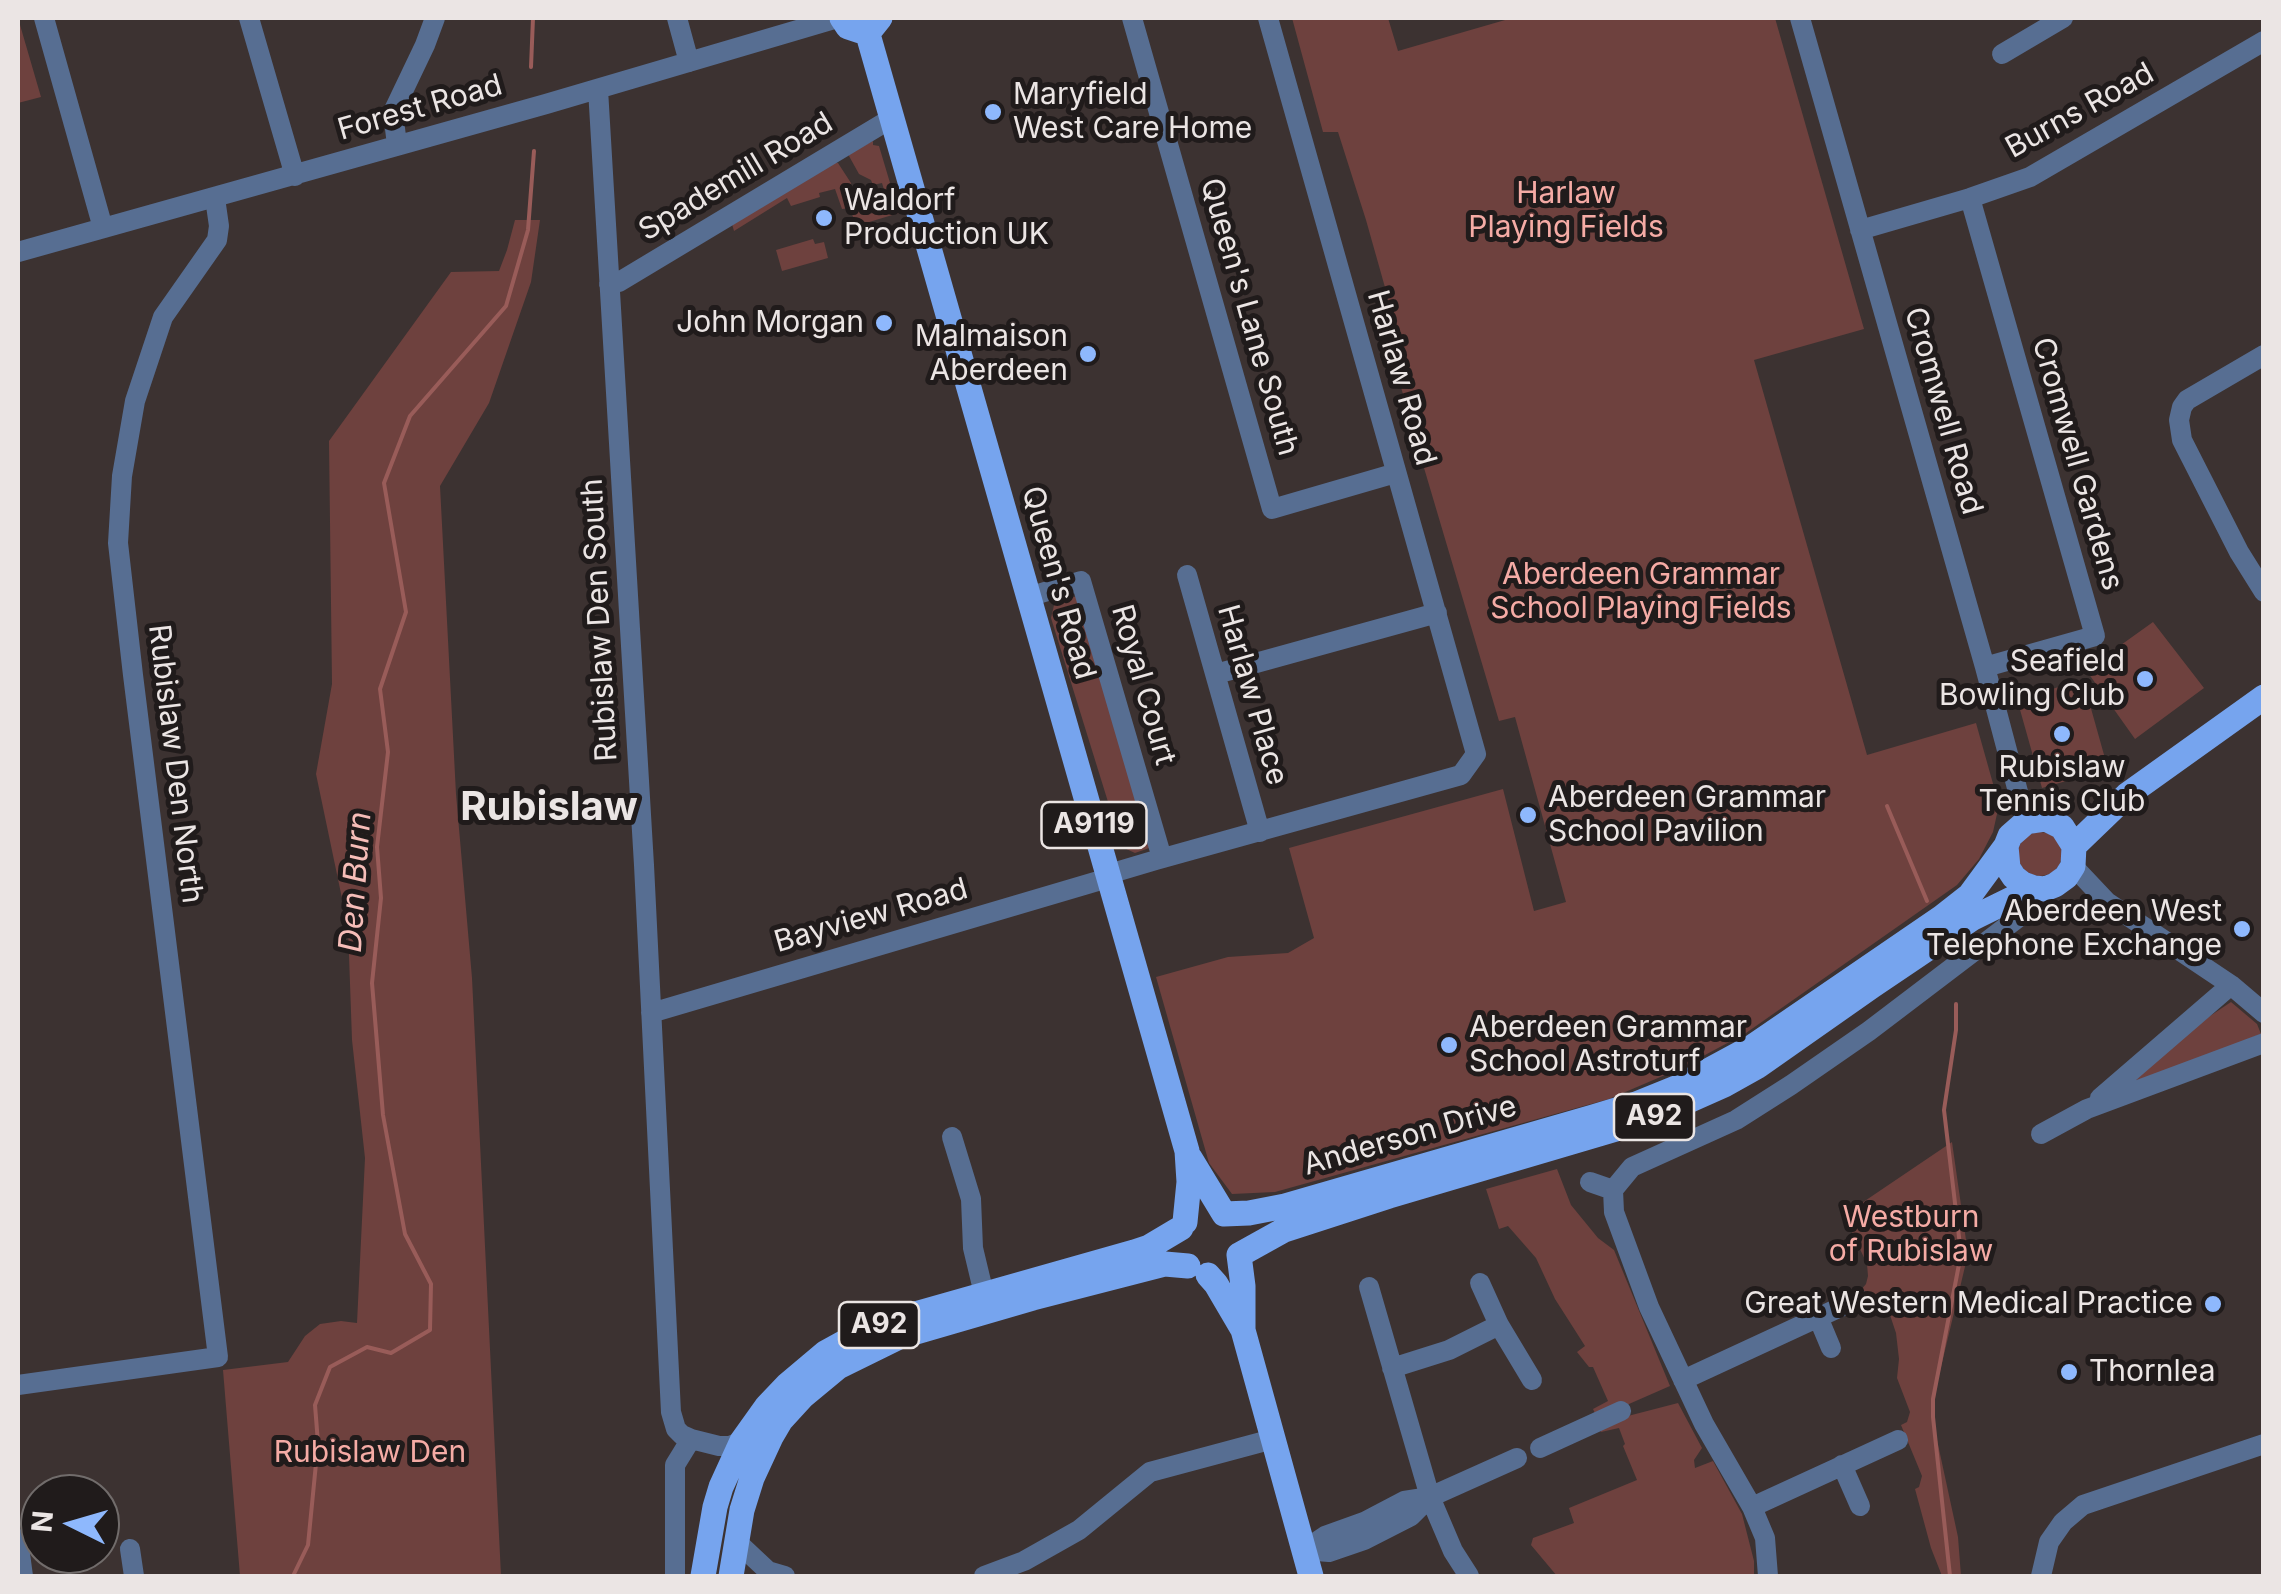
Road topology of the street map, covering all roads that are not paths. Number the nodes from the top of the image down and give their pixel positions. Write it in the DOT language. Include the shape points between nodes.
graph roads {
  1 [pos="44,18"];
  2 [pos="250,18"];
  3 [pos="435,18"];
  4 [pos="677,18"];
  5 [pos="840,18"];
  6 [pos="1132,18"];
  7 [pos="1268,18"];
  8 [pos="1800,18"];
  9 [pos="2063,18"];
  10 [pos="873,24"];
  11 [pos="2264,41"];
  12 [pos="2002,54"];
  13 [pos="689,62"];
  14 [pos="598,89"];
  15 [pos="892,118"];
  16 [pos="397,145"];
  17 [pos="295,176"];
  18 [pos="215,198"];
  19 [pos="1970,198"];
  20 [pos="103,228"];
  21 [pos="1860,230"];
  22 [pos="18,252"];
  23 [pos="610,284"];
  24 [pos="2264,355"];
  25 [pos="1396,473"];
  26 [pos="1187,575"];
  27 [pos="2264,592"];
  28 [pos="1028,597"];
  29 [pos="1437,613"];
  30 [pos="1985,666"];
  31 [pos="1216,674"];
  32 [pos="2264,697"];
  33 [pos="1476,754"];
  34 [pos="2127,795"];
  35 [pos="2026,822"];
  36 [pos="2056,823"];
  37 [pos="1260,832"];
  38 [pos="2006,846"];
  39 [pos="1162,858"];
  40 [pos="2059,871"];
  41 [pos="1108,876"];
  42 [pos="2023,914"];
  43 [pos="1926,949"];
  44 [pos="1947,972"];
  45 [pos="2231,985"];
  46 [pos="2262,1009"];
  47 [pos="651,1013"];
  48 [pos="2264,1043"];
  49 [pos="2088,1109"];
  50 [pos="2041,1134"];
  51 [pos="952,1136"];
  52 [pos="1188,1154"];
  53 [pos="1590,1182"];
  54 [pos="1613,1190"];
  55 [pos="1224,1214"];
  56 [pos="1183,1225"];
  57 [pos="1239,1255"];
  58 [pos="1198,1270"];
  59 [pos="1480,1283"];
  60 [pos="1369,1287"];
  61 [pos="984,1294"];
  62 [pos="1858,1300"];
  63 [pos="1818,1317"];
  64 [pos="1499,1325"];
  65 [pos="1243,1330"];
  66 [pos="1832,1348"];
  67 [pos="1392,1368"];
  68 [pos="1532,1380"];
  69 [pos="1683,1380"];
  70 [pos="18,1385"];
  71 [pos="1621,1411"];
  72 [pos="691,1439"];
  73 [pos="1273,1439"];
  74 [pos="1898,1440"];
  75 [pos="742,1442"];
  76 [pos="2264,1444"];
  77 [pos="1540,1448"];
  78 [pos="1517,1458"];
  79 [pos="1842,1465"];
  80 [pos="1430,1496"];
  81 [pos="1860,1506"];
  82 [pos="1752,1507"];
  83 [pos="18,1538"];
  84 [pos="736,1540"];
  85 [pos="130,1549"];
  86 [pos="1304,1550"];
  87 [pos="23,1576"];
  88 [pos="134,1576"];
  89 [pos="674,1576"];
  90 [pos="703,1576"];
  91 [pos="731,1576"];
  92 [pos="785,1576"];
  93 [pos="984,1576"];
  94 [pos="1311,1576"];
  95 [pos="1469,1576"];
  96 [pos="1768,1576"];
  97 [pos="2042,1576"];
  1 -- 20 [label="street"];
  2 -- 17 [label="street"];
  3 -- 16 [label="street" via="392,112"];
  4 -- 13 [label="street"];
  5 -- 10 [label="main road, A9119" via="851,29"];
  5 -- 13 [label="street, Forest Road"];
  6 -- 25 [label="street, Queen's Lane South" via="1272,509"];
  7 -- 25 [label="street, Harlaw Road"];
  8 -- 21 [label="street, Cromwell Road"];
  9 -- 12 [label="street"];
  10 -- 15 [label="main road, Queen's Road / A9119"];
  11 -- 19 [label="street, Burns Road" via="2030,176"];
  13 -- 14 [label="street, Forest Road"];
  14 -- 16 [label="street, Forest Road"];
  14 -- 23 [label="street, Rubislaw Den South"];
  15 -- 23 [label="street, Spademill Road"];
  15 -- 28 [label="main road, Queen's Road / A9119"];
  16 -- 17 [label="street, Forest Road"];
  17 -- 18 [label="street, Forest Road"];
  18 -- 20 [label="street, Forest Road"];
  18 -- 70 [label="street, Rubislaw Den North" via="217,240 164,317 135,401 118,542 218,1357"];
  19 -- 21 [label="street, Burns Road"];
  19 -- 30 [label="street, Cromwell Gardens" via="2095,636"];
  20 -- 22 [label="street, Forest Road"];
  21 -- 30 [label="street, Cromwell Road"];
  23 -- 47 [label="street, Rubislaw Den South"];
  24 -- 27 [label="street" via="2188,400 2178,420 2182,440"];
  25 -- 29 [label="street, Harlaw Road"];
  26 -- 31 [label="street, Harlaw Place"];
  28 -- 39 [label="street, Royal Court" via="1081,581"];
  28 -- 41 [label="main road, Queen's Road / A9119"];
  29 -- 31 [label="street"];
  29 -- 33 [label="street, Harlaw Road"];
  30 -- 35 [label="street, Cromwell Road"];
  31 -- 37 [label="street, Harlaw Place"];
  32 -- 34 [label="main road, A92"];
  33 -- 37 [label="street, Bayview Road" via="1461,775"];
  34 -- 36 [label="main road, A92"];
  34 -- 40 [label="main road, A92"];
  35 -- 36 [label="main road, A92"];
  35 -- 38 [label="main road, A92"];
  36 -- 40 [label="main road" via="2068,832"];
  37 -- 39 [label="street, Bayview Road"];
  38 -- 40 [label="main road" via="2008,868 2023,884"];
  38 -- 55 [label="main road, Anderson Drive / A92" via="1970,895 1942,917 1752,1047 1678,1087 1285,1206"];
  39 -- 41 [label="street, Bayview Road"];
  40 -- 43 [label="main road, Anderson Drive / A92"];
  40 -- 45 [label="street"];
  41 -- 47 [label="street, Bayview Road"];
  41 -- 52 [label="main road, Queen's Road / A9119"];
  42 -- 44 [label="street"];
  43 -- 44 [label="street"];
  43 -- 57 [label="main road, Anderson Drive / A92" via="1758,1066 1688,1103 1284,1230"];
  44 -- 54 [label="street" via="1736,1120 1632,1167"];
  45 -- 46 [label="street"];
  45 -- 49 [label="street"];
  47 -- 72 [label="street, Rubislaw Den South" via="671,1412 676,1429"];
  48 -- 49 [label="street"];
  49 -- 50 [label="street"];
  51 -- 61 [label="street" via="972,1200 973,1248"];
  52 -- 55 [label="main road, Queen's Road / A9119"];
  52 -- 56 [label="main road, Queen's Road / A9119"];
  53 -- 54 [label="street"];
  54 -- 69 [label="street" via="1628,1255"];
  55 -- 56 [label="main road, A92" via="1199,1212"];
  55 -- 57 [label="main road" via="1238,1227"];
  56 -- 58 [label="main road" via="1178,1248"];
  56 -- 61 [label="main road, A92" via="1149,1247"];
  57 -- 58 [label="main road, A92" via="1227,1270"];
  57 -- 65 [label="main road"];
  58 -- 65 [label="main road" via="1216,1284"];
  58 -- 84 [label="main road, A92" via="1164,1264 1033,1298 899,1337 838,1367 781,1420 752,1478"];
  59 -- 64 [label="street"];
  60 -- 67 [label="street"];
  61 -- 75 [label="main road, A92" via="840,1343 786,1385"];
  62 -- 63 [label="street"];
  63 -- 66 [label="street"];
  63 -- 69 [label="street"];
  64 -- 67 [label="street"];
  64 -- 68 [label="street"];
  65 -- 73 [label="main road"];
  67 -- 80 [label="street"];
  69 -- 82 [label="street"];
  71 -- 77 [label="street"];
  72 -- 75 [label="street" via="719,1446"];
  72 -- 89 [label="street" via="675,1466"];
  73 -- 86 [label="main road"];
  73 -- 93 [label="street" via="1150,1472 1078,1530"];
  74 -- 79 [label="street"];
  75 -- 90 [label="main road, A92" via="715,1507"];
  76 -- 97 [label="street" via="2083,1506 2049,1542"];
  78 -- 80 [label="street"];
  79 -- 81 [label="street"];
  79 -- 82 [label="street"];
  80 -- 86 [label="street" via="1411,1516 1364,1540 1330,1552"];
  80 -- 95 [label="street"];
  82 -- 96 [label="street"];
  83 -- 87 [label="street"];
  84 -- 91 [label="main road, A92"];
  84 -- 92 [label="street" via="768,1571"];
  85 -- 88 [label="street"];
  86 -- 94 [label="main road"];
}
